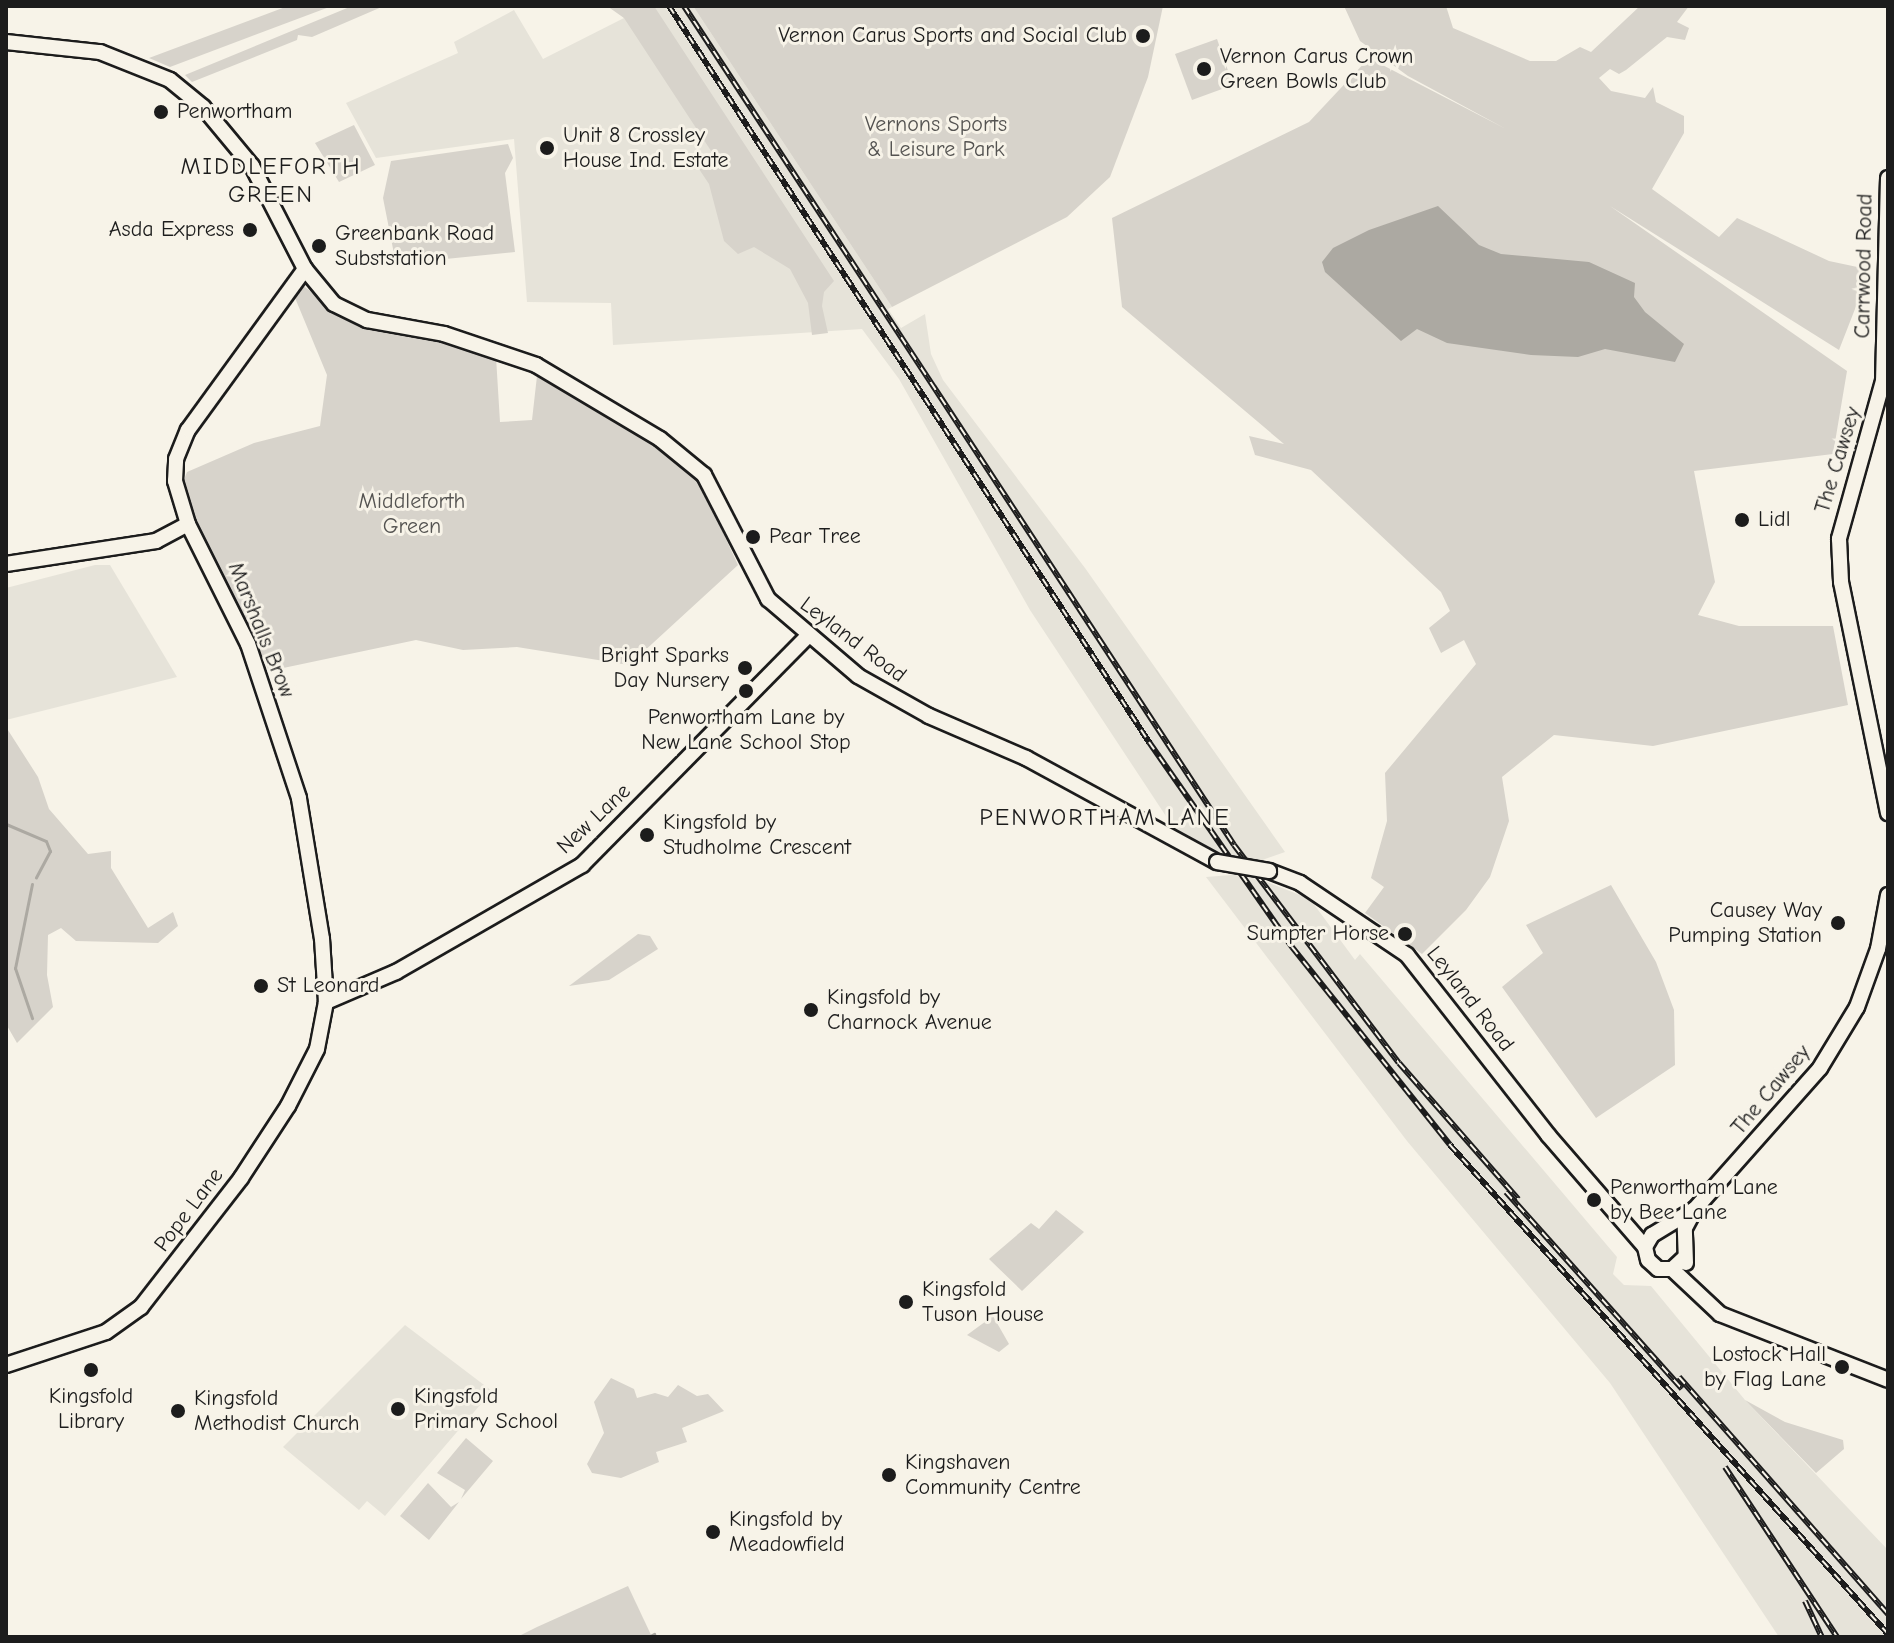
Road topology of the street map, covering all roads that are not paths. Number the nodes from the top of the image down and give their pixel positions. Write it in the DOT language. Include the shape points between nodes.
graph roads {
  1 [pos="6,42"];
  2 [pos="1888,178"];
  3 [pos="305,269"];
  4 [pos="1885,354"];
  5 [pos="188,524"];
  6 [pos="6,564"];
  7 [pos="808,636"];
  8 [pos="1888,813"];
  9 [pos="1888,895"];
  10 [pos="326,1002"];
  11 [pos="1695,1209"];
  12 [pos="1653,1237"];
  13 [pos="1684,1249"];
  14 [pos="1672,1269"];
  15 [pos="1692,1287"];
  16 [pos="6,1365"];
  17 [pos="1888,1380"];
  1 -- 3 [label="street, Leyland Road" via="100,52 148,67 185,91 262,181"];
  2 -- 4 [label="street, Carrwood Road"];
  3 -- 5 [label="street, Marshalls Brow" via="202,407 182,443 175,481"];
  3 -- 7 [label="street, Leyland Road" via="318,289 346,312 444,334 536,365 687,458 711,487 768,599"];
  4 -- 8 [label="street, The Cawsey" via="1883,381 1839,539 1841,582"];
  5 -- 6 [label="street" via="156,541"];
  5 -- 10 [label="street, Marshalls Brow" via="248,644 299,798 322,939"];
  7 -- 10 [label="street, New Lane" via="582,865 396,972"];
  7 -- 12 [label="street, Leyland Road, bridge" via="895,699 987,738 1217,862 1269,871 1300,883 1407,955 1548,1135 1634,1230"];
  9 -- 11 [label="street, The Cawsey" via="1868,979 1840,1038 1806,1086"];
  10 -- 16 [label="street, Pope Lane" via="317,1049 288,1106 224,1202 141,1307 106,1332"];
  11 -- 12 [label="street, The Cawsey"];
  11 -- 13 [label="street, The Cawsey"];
  12 -- 13 [label="street" via="1675,1232"];
  12 -- 14 [label="street" via="1652,1265"];
  13 -- 14 [label="street"];
  13 -- 15 [label="street"];
  14 -- 15 [label="street"];
  15 -- 17 [label="street" via="1720,1314 1744,1326"];
}
